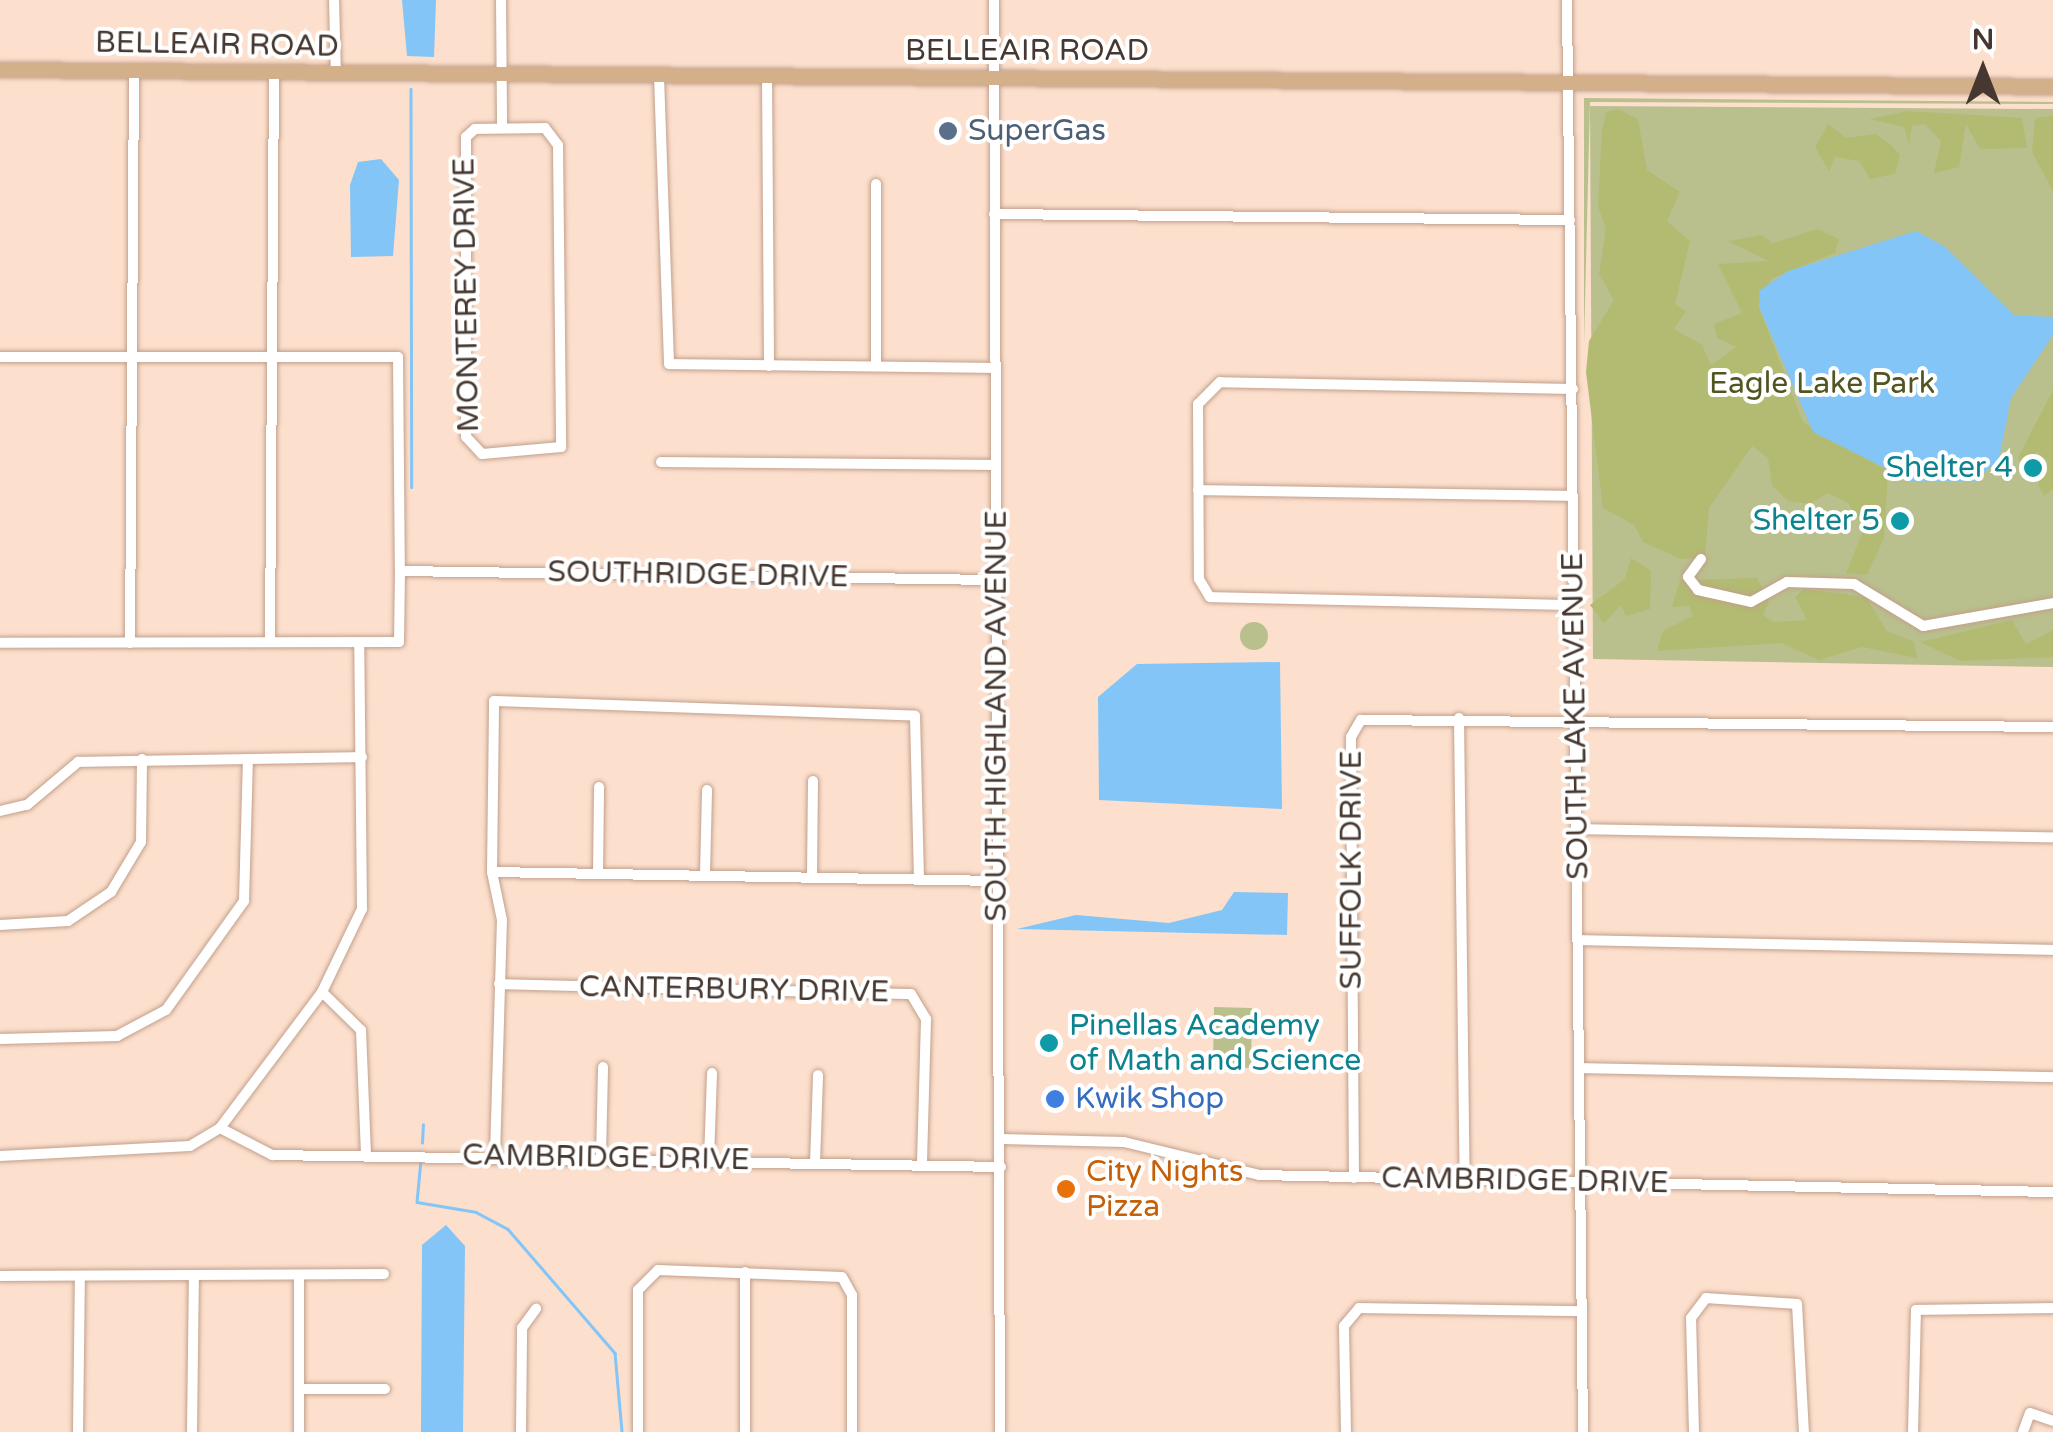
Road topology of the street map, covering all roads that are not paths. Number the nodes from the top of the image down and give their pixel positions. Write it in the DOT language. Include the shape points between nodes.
graph roads {
  1 [pos="334,0"];
  2 [pos="501,0"];
  3 [pos="994,0"];
  4 [pos="1568,0"];
  5 [pos="0,70"];
  6 [pos="134,72"];
  7 [pos="274,73"];
  8 [pos="336,74"];
  9 [pos="502,74"];
  10 [pos="659,76"];
  11 [pos="767,76"];
  12 [pos="994,78"];
  13 [pos="1568,82"];
  14 [pos="2053,86"];
  15 [pos="502,128"];
  16 [pos="876,184"];
  17 [pos="994,214"];
  18 [pos="1570,220"];
  19 [pos="0,357"];
  20 [pos="132,358"];
  21 [pos="272,358"];
  22 [pos="769,366"];
  23 [pos="876,366"];
  24 [pos="995,368"];
  25 [pos="1573,389"];
  26 [pos="661,462"];
  27 [pos="995,465"];
  28 [pos="1198,490"];
  29 [pos="1573,496"];
  30 [pos="1701,559"];
  31 [pos="400,570"];
  32 [pos="996,580"];
  33 [pos="2053,603"];
  34 [pos="1574,605"];
  35 [pos="270,642"];
  36 [pos="130,643"];
  37 [pos="0,644"];
  38 [pos="359,644"];
  39 [pos="1460,718"];
  40 [pos="1575,718"];
  41 [pos="2053,727"];
  42 [pos="362,757"];
  43 [pos="142,758"];
  44 [pos="248,759"];
  45 [pos="813,781"];
  46 [pos="599,787"];
  47 [pos="707,790"];
  48 [pos="0,810"];
  49 [pos="1577,829"];
  50 [pos="2053,837"];
  51 [pos="492,872"];
  52 [pos="598,874"];
  53 [pos="704,874"];
  54 [pos="812,876"];
  55 [pos="920,879"];
  56 [pos="998,881"];
  57 [pos="0,924"];
  58 [pos="1579,940"];
  59 [pos="2053,950"];
  60 [pos="499,984"];
  61 [pos="322,992"];
  62 [pos="0,1039"];
  63 [pos="603,1067"];
  64 [pos="1580,1068"];
  65 [pos="712,1073"];
  66 [pos="818,1075"];
  67 [pos="2053,1077"];
  68 [pos="220,1128"];
  69 [pos="1001,1139"];
  70 [pos="366,1153"];
  71 [pos="496,1155"];
  72 [pos="0,1156"];
  73 [pos="602,1157"];
  74 [pos="709,1160"];
  75 [pos="815,1163"];
  76 [pos="922,1165"];
  77 [pos="1001,1167"];
  78 [pos="1354,1178"];
  79 [pos="1465,1180"];
  80 [pos="1581,1182"];
  81 [pos="2053,1192"];
  82 [pos="745,1272"];
  83 [pos="299,1274"];
  84 [pos="384,1274"];
  85 [pos="0,1276"];
  86 [pos="80,1276"];
  87 [pos="194,1276"];
  88 [pos="2053,1308"];
  89 [pos="536,1309"];
  90 [pos="1582,1311"];
  91 [pos="299,1389"];
  92 [pos="385,1389"];
  93 [pos="2053,1421"];
  94 [pos="78,1432"];
  95 [pos="192,1432"];
  96 [pos="299,1432"];
  97 [pos="521,1432"];
  98 [pos="638,1432"];
  99 [pos="745,1432"];
  100 [pos="852,1432"];
  101 [pos="1000,1432"];
  102 [pos="1346,1432"];
  103 [pos="1583,1432"];
  104 [pos="1694,1432"];
  105 [pos="1804,1432"];
  106 [pos="1913,1432"];
  107 [pos="2024,1432"];
  1 -- 8 [label="street"];
  2 -- 9 [label="street, MONTEREY DRIVE"];
  3 -- 12 [label="street, SOUTH HIGHLAND AVENUE"];
  4 -- 13 [label="street, SOUTH LAKE AVENUE"];
  5 -- 6 [label="main road, BELLEAIR ROAD"];
  6 -- 7 [label="main road, BELLEAIR ROAD"];
  6 -- 20 [label="street"];
  7 -- 8 [label="main road, BELLEAIR ROAD"];
  7 -- 21 [label="street"];
  8 -- 9 [label="main road, BELLEAIR ROAD"];
  9 -- 10 [label="main road, BELLEAIR ROAD"];
  9 -- 15 [label="street, MONTEREY DRIVE"];
  10 -- 11 [label="main road, BELLEAIR ROAD"];
  10 -- 22 [label="street" via="669,364"];
  11 -- 12 [label="main road, BELLEAIR ROAD"];
  11 -- 22 [label="street"];
  12 -- 13 [label="main road, BELLEAIR ROAD"];
  12 -- 17 [label="street, SOUTH HIGHLAND AVENUE"];
  13 -- 14 [label="main road, BELLEAIR ROAD"];
  13 -- 18 [label="street, SOUTH LAKE AVENUE"];
  15 -- 15 [label="street, MONTEREY DRIVE" via="475,129 465,144 466,437 482,454 546,455 562,442 558,144 549,129"];
  16 -- 23 [label="street"];
  17 -- 18 [label="street"];
  17 -- 24 [label="street, SOUTH HIGHLAND AVENUE"];
  18 -- 25 [label="street, SOUTH LAKE AVENUE"];
  19 -- 20 [label="street"];
  20 -- 21 [label="street"];
  20 -- 36 [label="street"];
  21 -- 31 [label="street" via="398,357"];
  21 -- 35 [label="street"];
  22 -- 23 [label="street"];
  23 -- 24 [label="street"];
  24 -- 27 [label="street, SOUTH HIGHLAND AVENUE"];
  25 -- 28 [label="street" via="1211,384 1198,404"];
  25 -- 29 [label="street, SOUTH LAKE AVENUE"];
  26 -- 27 [label="street"];
  27 -- 32 [label="street, SOUTH HIGHLAND AVENUE"];
  28 -- 29 [label="street"];
  28 -- 34 [label="street" via="1204,593"];
  29 -- 34 [label="street, SOUTH LAKE AVENUE"];
  30 -- 33 [label="street" via="1689,571 1698,590 1750,602 1787,582 1854,584 1923,626"];
  31 -- 32 [label="street, SOUTHRIDGE DRIVE"];
  31 -- 38 [label="street" via="400,642"];
  32 -- 56 [label="street, SOUTH HIGHLAND AVENUE"];
  34 -- 40 [label="street, SOUTH LAKE AVENUE"];
  35 -- 36 [label="street"];
  35 -- 38 [label="street"];
  36 -- 37 [label="street"];
  38 -- 42 [label="street"];
  39 -- 40 [label="street, SUFFOLK DRIVE"];
  39 -- 78 [label="street, SUFFOLK DRIVE" via="1370,716 1352,728"];
  39 -- 79 [label="street"];
  40 -- 41 [label="street, SUFFOLK DRIVE"];
  40 -- 49 [label="street, SOUTH LAKE AVENUE"];
  42 -- 44 [label="street"];
  42 -- 61 [label="street" via="362,909"];
  43 -- 44 [label="street"];
  43 -- 48 [label="street" via="70,764 27,805"];
  43 -- 57 [label="street" via="141,842 112,892 68,921"];
  44 -- 62 [label="street" via="244,901 166,1010 117,1036"];
  45 -- 54 [label="street"];
  46 -- 52 [label="street"];
  47 -- 53 [label="street"];
  49 -- 50 [label="street"];
  49 -- 58 [label="street, SOUTH LAKE AVENUE"];
  51 -- 52 [label="street"];
  51 -- 55 [label="street" via="494,702 916,716"];
  51 -- 60 [label="street"];
  52 -- 53 [label="street"];
  53 -- 54 [label="street"];
  54 -- 55 [label="street"];
  55 -- 56 [label="street"];
  56 -- 69 [label="street, SOUTH HIGHLAND AVENUE"];
  58 -- 59 [label="street"];
  58 -- 64 [label="street, SOUTH LAKE AVENUE"];
  60 -- 71 [label="street"];
  60 -- 76 [label="street, CANTERBURY DRIVE" via="911,994 926,1019"];
  61 -- 68 [label="street"];
  61 -- 70 [label="street" via="361,1030"];
  63 -- 73 [label="street"];
  64 -- 67 [label="street"];
  64 -- 80 [label="street, SOUTH LAKE AVENUE"];
  65 -- 74 [label="street"];
  66 -- 75 [label="street"];
  68 -- 70 [label="street, CAMBRIDGE DRIVE" via="256,1152"];
  68 -- 72 [label="street" via="164,1154"];
  69 -- 77 [label="street, SOUTH HIGHLAND AVENUE"];
  69 -- 78 [label="street, CAMBRIDGE DRIVE" via="1124,1142 1259,1174"];
  70 -- 71 [label="street, CAMBRIDGE DRIVE"];
  71 -- 73 [label="street, CAMBRIDGE DRIVE"];
  73 -- 74 [label="street, CAMBRIDGE DRIVE"];
  74 -- 75 [label="street, CAMBRIDGE DRIVE"];
  75 -- 76 [label="street, CAMBRIDGE DRIVE"];
  76 -- 77 [label="street, CAMBRIDGE DRIVE"];
  77 -- 101 [label="street, SOUTH HIGHLAND AVENUE"];
  78 -- 79 [label="street, CAMBRIDGE DRIVE"];
  79 -- 80 [label="street, CAMBRIDGE DRIVE"];
  80 -- 81 [label="street, CAMBRIDGE DRIVE"];
  80 -- 90 [label="street, SOUTH LAKE AVENUE"];
  82 -- 98 [label="street" via="643,1276"];
  82 -- 99 [label="street"];
  82 -- 100 [label="street" via="848,1282"];
  83 -- 84 [label="street"];
  83 -- 87 [label="street"];
  83 -- 91 [label="street"];
  85 -- 86 [label="street"];
  86 -- 87 [label="street"];
  86 -- 94 [label="street"];
  87 -- 95 [label="street"];
  88 -- 106 [label="street" via="1916,1310"];
  89 -- 97 [label="street" via="522,1328"];
  90 -- 102 [label="street" via="1360,1308 1344,1326"];
  90 -- 103 [label="street, SOUTH LAKE AVENUE"];
  91 -- 92 [label="street"];
  91 -- 96 [label="street"];
  93 -- 107 [label="street" via="2030,1413"];
  104 -- 105 [label="street" via="1696,1302 1797,1304"];
}
